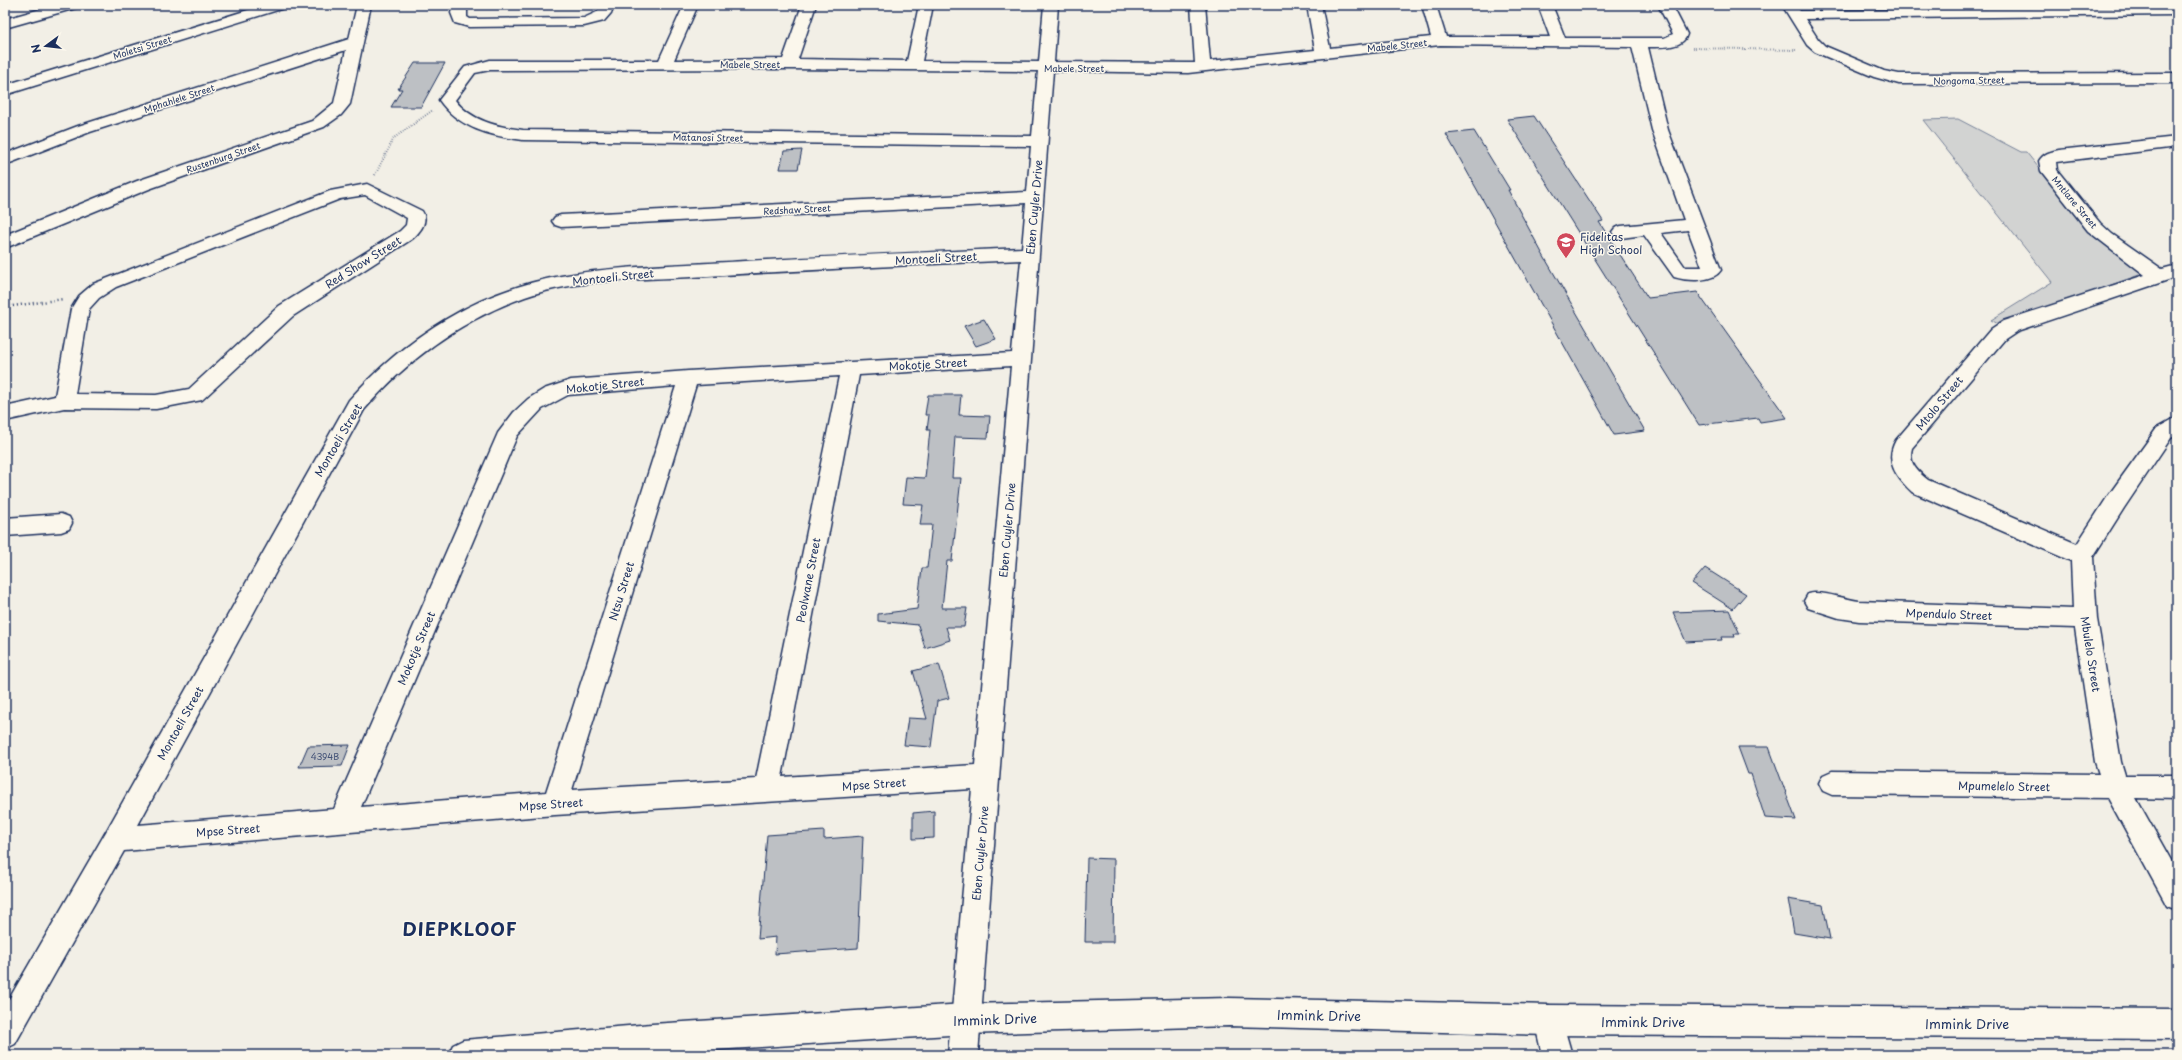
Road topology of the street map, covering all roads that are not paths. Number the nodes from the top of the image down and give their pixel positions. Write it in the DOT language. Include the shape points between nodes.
graph roads {
  1 [pos="71,5"];
  2 [pos="278,5"];
  3 [pos="364,5"];
  4 [pos="460,5"];
  5 [pos="608,5"];
  6 [pos="691,5"];
  7 [pos="809,5"];
  8 [pos="926,5"];
  9 [pos="1051,5"];
  10 [pos="1198,5"];
  11 [pos="1314,5"];
  12 [pos="1429,5"];
  13 [pos="1545,5"];
  14 [pos="1665,5"];
  15 [pos="1793,10"];
  16 [pos="2177,11"];
  17 [pos="5,24"];
  18 [pos="1440,41"];
  19 [pos="356,42"];
  20 [pos="1559,42"];
  21 [pos="1638,43"];
  22 [pos="1323,53"];
  23 [pos="666,64"];
  24 [pos="789,64"];
  25 [pos="914,64"];
  26 [pos="1046,68"];
  27 [pos="1203,68"];
  28 [pos="2177,78"];
  29 [pos="5,90"];
  30 [pos="447,100"];
  31 [pos="1039,141"];
  32 [pos="2177,142"];
  33 [pos="5,160"];
  34 [pos="1034,197"];
  35 [pos="561,221"];
  36 [pos="1694,224"];
  37 [pos="1649,229"];
  38 [pos="1621,232"];
  39 [pos="5,242"];
  40 [pos="1029,254"];
  41 [pos="2168,274"];
  42 [pos="1022,358"];
  43 [pos="851,368"];
  44 [pos="688,378"];
  45 [pos="64,401"];
  46 [pos="5,414"];
  47 [pos="2177,425"];
  48 [pos="61,523"];
  49 [pos="5,528"];
  50 [pos="2082,556"];
  51 [pos="1816,601"];
  52 [pos="2084,619"];
  53 [pos="986,776"];
  54 [pos="1832,783"];
  55 [pos="2116,787"];
  56 [pos="2177,787"];
  57 [pos="766,791"];
  58 [pos="555,803"];
  59 [pos="341,822"];
  60 [pos="116,839"];
  61 [pos="2177,897"];
  62 [pos="965,1019"];
  63 [pos="1549,1020"];
  64 [pos="2177,1024"];
  65 [pos="5,1034"];
  66 [pos="463,1055"];
  67 [pos="963,1055"];
  68 [pos="1557,1055"];
  1 -- 17 [label="street"];
  2 -- 29 [label="street, Moletsi Street"];
  3 -- 19 [label="street, Rustenburg Street"];
  4 -- 5 [label="street" via="460,20 469,23 584,22 598,20"];
  6 -- 23 [label="street"];
  7 -- 24 [label="street"];
  8 -- 25 [label="street"];
  9 -- 26 [label="street, Eben Cuyler Drive"];
  10 -- 27 [label="street"];
  11 -- 22 [label="street"];
  12 -- 18 [label="street"];
  13 -- 20 [label="street"];
  14 -- 21 [label="street, Mabele Street" via="1680,34 1679,38 1674,41"];
  15 -- 16 [label="street"];
  15 -- 28 [label="street, Nongoma Street" via="1812,42 1825,52 1887,77 1912,80"];
  18 -- 20 [label="street, Mabele Street"];
  18 -- 22 [label="street, Mabele Street"];
  19 -- 33 [label="street, Mphahlele Street" via="84,129"];
  19 -- 39 [label="street, Rustenburg Street" via="342,104 318,124 118,195"];
  20 -- 21 [label="street, Mabele Street"];
  21 -- 36 [label="street" via="1660,130"];
  22 -- 27 [label="street, Mabele Street"];
  23 -- 24 [label="street, Mabele Street"];
  23 -- 30 [label="street, Mabele Street" via="490,65 470,70"];
  24 -- 25 [label="street, Mabele Street"];
  25 -- 26 [label="street, Mabele Street"];
  26 -- 27 [label="street, Mabele Street"];
  26 -- 31 [label="street, Eben Cuyler Drive"];
  30 -- 31 [label="street, Matanosi Street" via="452,109 483,126 523,135"];
  31 -- 34 [label="street, Eben Cuyler Drive"];
  32 -- 41 [label="street, Mntlane Street" via="2059,155 2047,161 2049,171 2094,227 2106,238"];
  34 -- 35 [label="street, Redshaw Street"];
  34 -- 40 [label="street, Eben Cuyler Drive"];
  36 -- 37 [label="street"];
  36 -- 37 [label="street" via="1712,270 1709,273 1680,273"];
  37 -- 38 [label="street"];
  40 -- 42 [label="street, Eben Cuyler Drive"];
  40 -- 60 [label="street, Montoeli Street" via="741,267 595,277 520,292 473,313 419,344 398,359 356,406"];
  41 -- 50 [label="street, Mtolo Street" via="2010,326 1998,334 1900,451 1902,467 1920,486"];
  42 -- 43 [label="street, Mokotje Street"];
  42 -- 53 [label="street, Eben Cuyler Drive"];
  43 -- 44 [label="street, Mokotje Street"];
  43 -- 57 [label="street, Peolwane Street"];
  44 -- 58 [label="street, Ntsu Street"];
  44 -- 59 [label="street, Mokotje Street" via="571,387 547,396 522,414 508,433"];
  45 -- 45 [label="street, Red Show Street" via="156,402 195,395 286,311 391,246 414,228 416,214 367,189 336,195 109,283 90,295 80,308"];
  45 -- 46 [label="street, Red Show Street"];
  47 -- 50 [label="street" via="2164,433"];
  48 -- 49 [label="street"];
  50 -- 52 [label="street, Mbulelo Street"];
  51 -- 52 [label="street, Mpendulo Street" via="1859,612"];
  52 -- 55 [label="street, Mbulelo Street" via="2108,762"];
  53 -- 57 [label="street, Mpse Street"];
  53 -- 62 [label="street, Eben Cuyler Drive"];
  54 -- 55 [label="street, Mpumelelo Street"];
  55 -- 56 [label="street, Mpumelelo Street"];
  55 -- 61 [label="street, Mbulelo Street"];
  57 -- 58 [label="street, Mpse Street"];
  58 -- 59 [label="street, Mpse Street"];
  59 -- 60 [label="street, Mpse Street"];
  60 -- 65 [label="street, Montoeli Street"];
  62 -- 63 [label="street, Immink Drive" via="1229,1012"];
  62 -- 66 [label="street, Immink Drive" via="667,1038"];
  62 -- 67 [label="street, Eben Cuyler Drive"];
  63 -- 64 [label="street, Immink Drive"];
  63 -- 68 [label="street"];
}
